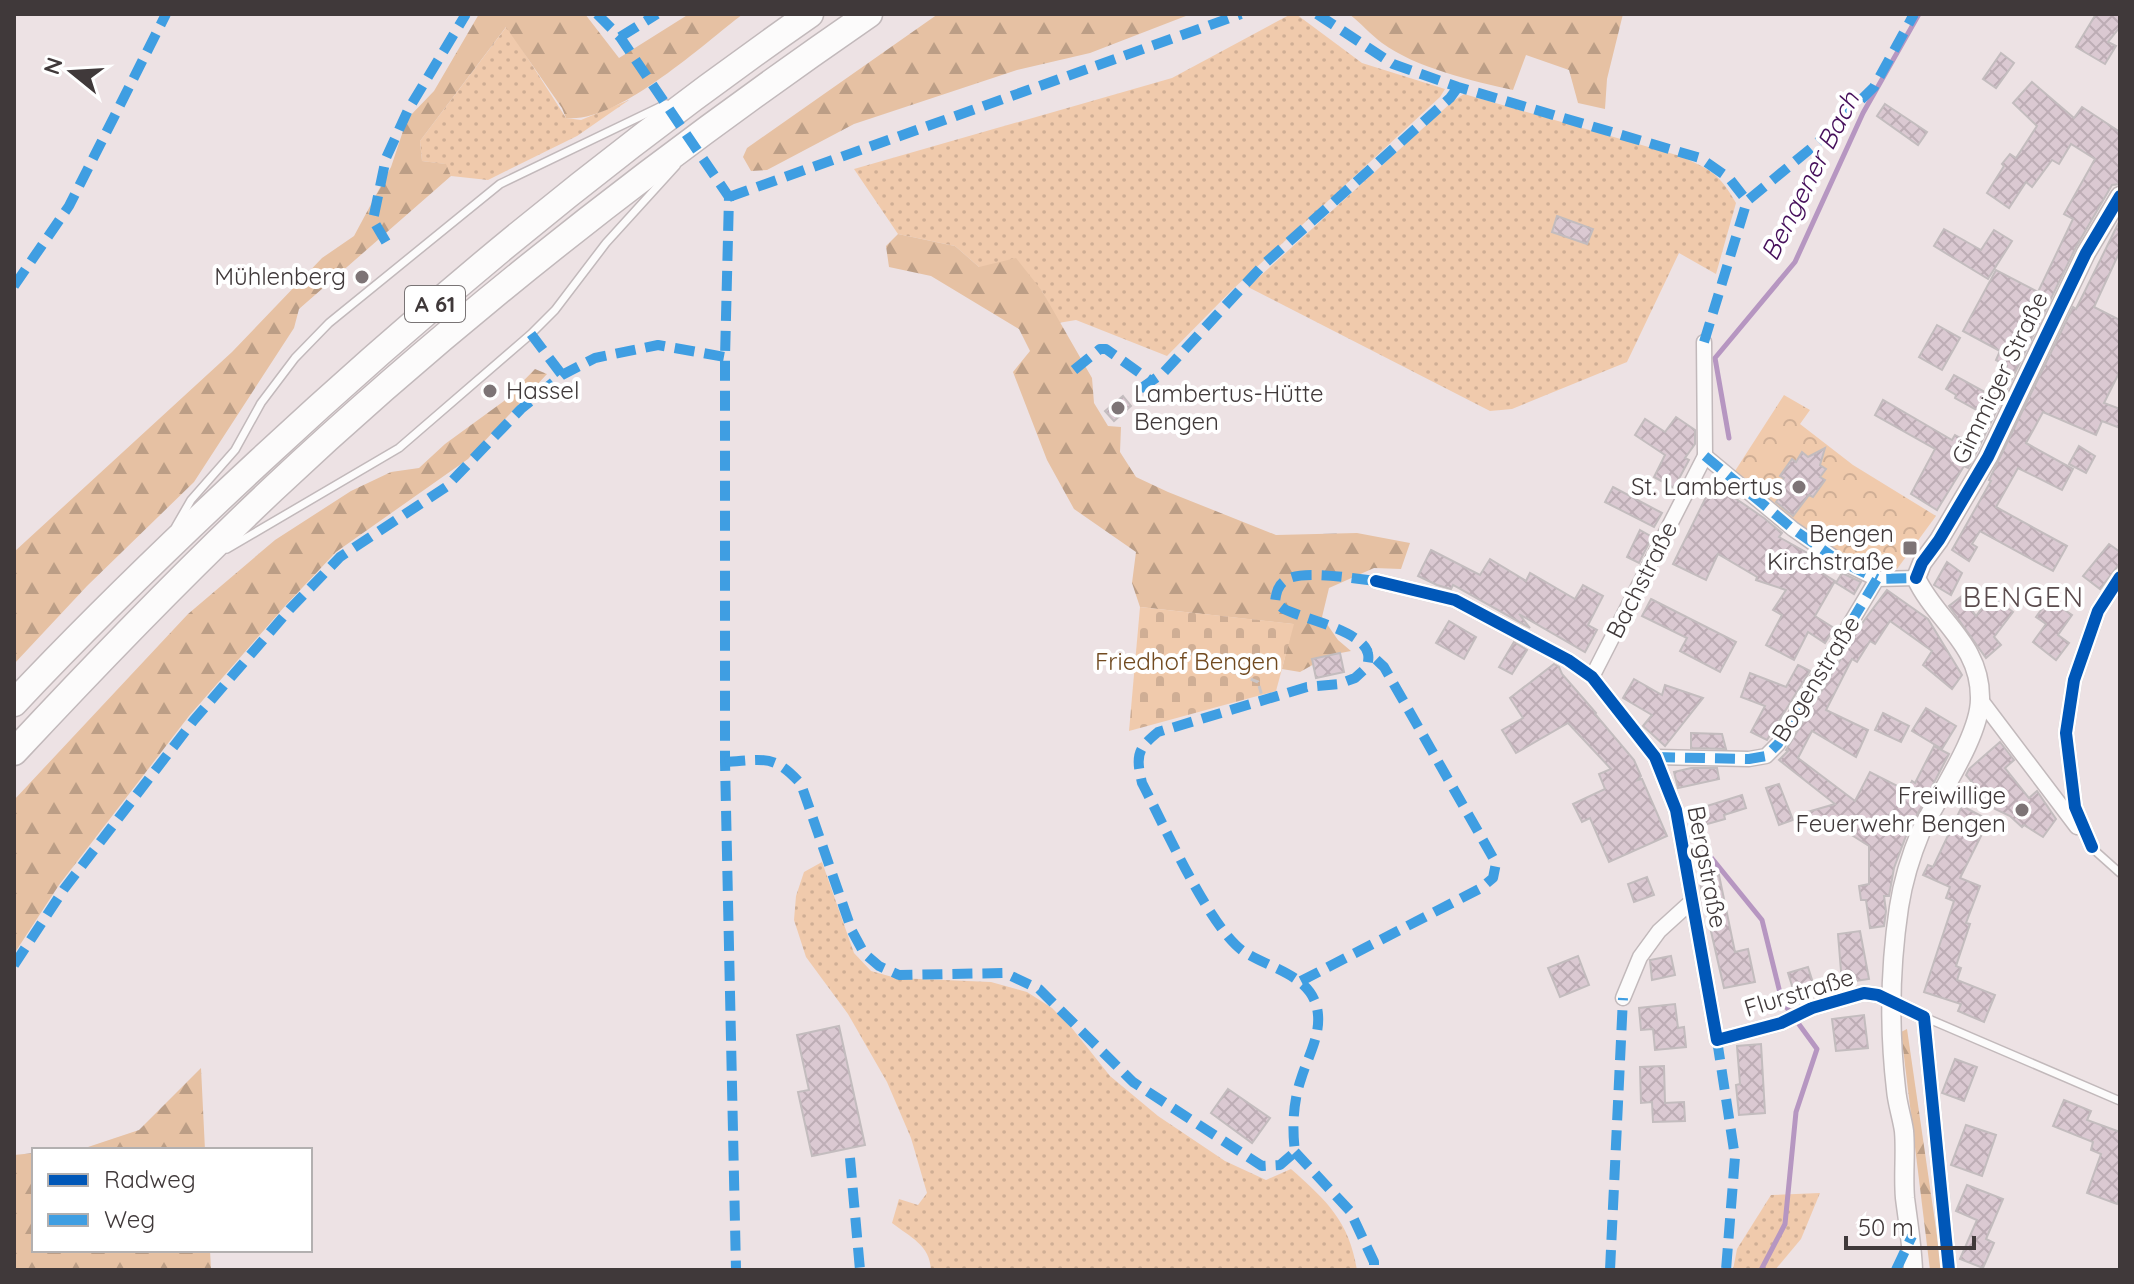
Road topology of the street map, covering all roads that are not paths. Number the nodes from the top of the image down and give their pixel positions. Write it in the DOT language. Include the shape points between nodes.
graph roads {
  1 [pos="810,14"];
  2 [pos="869,14"];
  3 [pos="725,74"];
  4 [pos="683,95"];
  5 [pos="670,102"];
  6 [pos="718,121"];
  7 [pos="2120,196"];
  8 [pos="1704,342"];
  9 [pos="1705,456"];
  10 [pos="161,553"];
  11 [pos="184,575"];
  12 [pos="2120,577"];
  13 [pos="1916,578"];
  14 [pos="1877,579"];
  15 [pos="1376,581"];
  16 [pos="1592,677"];
  17 [pos="1980,699"];
  18 [pos="14,703"];
  19 [pos="14,752"];
  20 [pos="1655,757"];
  21 [pos="2092,847"];
  22 [pos="2120,873"];
  23 [pos="1692,901"];
  24 [pos="1623,998"];
  25 [pos="1892,1002"];
  26 [pos="1924,1017"];
  27 [pos="1717,1040"];
  28 [pos="2120,1101"];
  29 [pos="1913,1270"];
  30 [pos="1949,1270"];
  1 -- 3 [label="highway, A 61"];
  2 -- 6 [label="highway, A 61"];
  3 -- 4 [label="lane"];
  3 -- 10 [label="highway, A 61" via="468,276"];
  5 -- 10 [label="lane" via="500,184 329,323 261,403 235,450 191,500"];
  6 -- 11 [label="highway, A 61" via="489,300"];
  6 -- 11 [label="lane" via="606,243 555,310 399,448"];
  7 -- 13 [label="street, Gimmiger Straße" via="2086,253 1988,457"];
  8 -- 9 [label="street, Bachstraße"];
  9 -- 14 [label="street" via="1793,529"];
  9 -- 16 [label="street, Bachstraße"];
  10 -- 18 [label="highway, A 61"];
  11 -- 19 [label="highway, A 61"];
  12 -- 21 [label="street" via="2098,611 2074,680 2066,733 2075,807"];
  13 -- 14 [label="street"];
  13 -- 17 [label="street" via="1975,665"];
  14 -- 20 [label="street, Bogenstraße" via="1766,756"];
  15 -- 16 [label="street, Bergstraße" via="1455,600"];
  16 -- 20 [label="street, Bergstraße"];
  17 -- 21 [label="street"];
  17 -- 25 [label="street" via="1973,731 1909,863 1898,918"];
  20 -- 23 [label="street, Bergstraße" via="1676,810"];
  21 -- 22 [label="lane"];
  23 -- 24 [label="street" via="1646,948"];
  23 -- 27 [label="street, Bergstraße"];
  25 -- 26 [label="street, Flurstraße"];
  25 -- 27 [label="street, Flurstraße" via="1864,993"];
  25 -- 29 [label="street"];
  26 -- 28 [label="lane"];
  26 -- 30 [label="street"];
}
